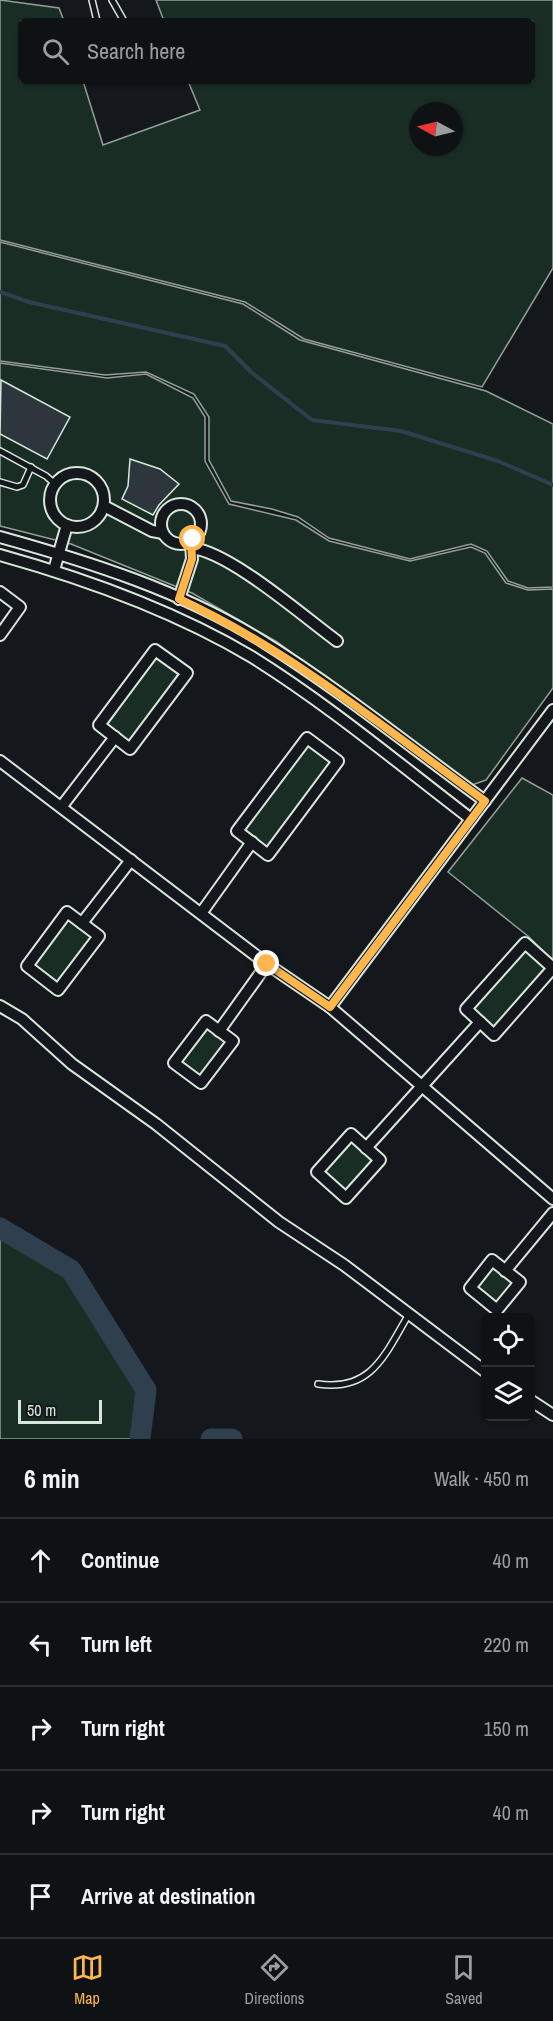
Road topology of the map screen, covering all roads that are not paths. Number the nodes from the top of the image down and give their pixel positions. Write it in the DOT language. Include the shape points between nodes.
graph roads {
  1 [pos="92,0"];
  2 [pos="112,0"];
  3 [pos="96,18"];
  4 [pos="122,18"];
  5 [pos="0,451"];
  6 [pos="31,467"];
  7 [pos="0,482"];
  8 [pos="55,484"];
  9 [pos="104,506"];
  10 [pos="67,525"];
  11 [pos="164,533"];
  12 [pos="0,537"];
  13 [pos="191,544"];
  14 [pos="61,553"];
  15 [pos="0,555"];
  16 [pos="54,570"];
  17 [pos="0,592"];
  18 [pos="179,599"];
  19 [pos="0,635"];
  20 [pos="337,641"];
  21 [pos="553,710"];
  22 [pos="115,737"];
  23 [pos="0,760"];
  24 [pos="485,801"];
  25 [pos="62,806"];
  26 [pos="471,819"];
  27 [pos="252,842"];
  28 [pos="131,860"];
  29 [pos="202,912"];
  30 [pos="82,923"];
  31 [pos="267,964"];
  32 [pos="553,968"];
  33 [pos="0,1006"];
  34 [pos="330,1007"];
  35 [pos="480,1022"];
  36 [pos="219,1031"];
  37 [pos="422,1086"];
  38 [pos="366,1148"];
  39 [pos="553,1199"];
  40 [pos="553,1213"];
  41 [pos="505,1271"];
  42 [pos="409,1314"];
  43 [pos="481,1368"];
  44 [pos="318,1383"];
  45 [pos="535,1403"];
  46 [pos="553,1415"];
  1 -- 3 [label="lane"];
  2 -- 4 [label="lane"];
  5 -- 6 [label="lane"];
  6 -- 7 [label="lane" via="23,485"];
  6 -- 8 [label="lane"];
  8 -- 9 [label="street" via="68,474 85,473 98,482"];
  8 -- 10 [label="street" via="51,508"];
  9 -- 10 [label="street" via="90,524"];
  9 -- 11 [label="street" via="152,531"];
  10 -- 14 [label="street"];
  11 -- 13 [label="street" via="174,542"];
  11 -- 13 [label="street" via="161,521 166,510 183,504 194,509 200,520 198,534"];
  12 -- 14 [label="street"];
  13 -- 18 [label="street" via="188,579"];
  13 -- 20 [label="street" via="242,572"];
  14 -- 16 [label="street"];
  14 -- 18 [label="street"];
  15 -- 16 [label="street"];
  16 -- 26 [label="street" via="137,602 251,657"];
  17 -- 19 [label="street" via="20,607"];
  18 -- 24 [label="street" via="260,640"];
  21 -- 24 [label="street"];
  22 -- 22 [label="street" via="99,726 155,650 187,673 130,749"];
  22 -- 25 [label="street"];
  23 -- 25 [label="street"];
  24 -- 26 [label="street"];
  25 -- 28 [label="street"];
  26 -- 34 [label="street"];
  27 -- 27 [label="street" via="237,831 307,738 338,761 268,855"];
  27 -- 29 [label="street"];
  28 -- 29 [label="street"];
  28 -- 30 [label="street"];
  29 -- 31 [label="street"];
  30 -- 30 [label="street" via="67,912 27,966 58,990 99,936"];
  31 -- 34 [label="street"];
  31 -- 36 [label="street"];
  32 -- 35 [label="street" via="494,1035"];
  32 -- 35 [label="street" via="525,943 466,1009"];
  33 -- 42 [label="street" via="22,1019 72,1064 156,1124 279,1222"];
  34 -- 37 [label="street"];
  35 -- 37 [label="street"];
  36 -- 36 [label="street" via="206,1021 174,1063 201,1083 233,1041"];
  37 -- 38 [label="street"];
  37 -- 39 [label="street"];
  38 -- 38 [label="street" via="351,1134 317,1172 346,1198 380,1160"];
  40 -- 41 [label="street"];
  41 -- 41 [label="street" via="492,1260 470,1288 497,1310 519,1282"];
  42 -- 43 [label="street"];
  42 -- 44 [label="lane" via="375,1369 364,1378 332,1386"];
  45 -- 46 [label="street"];
}
